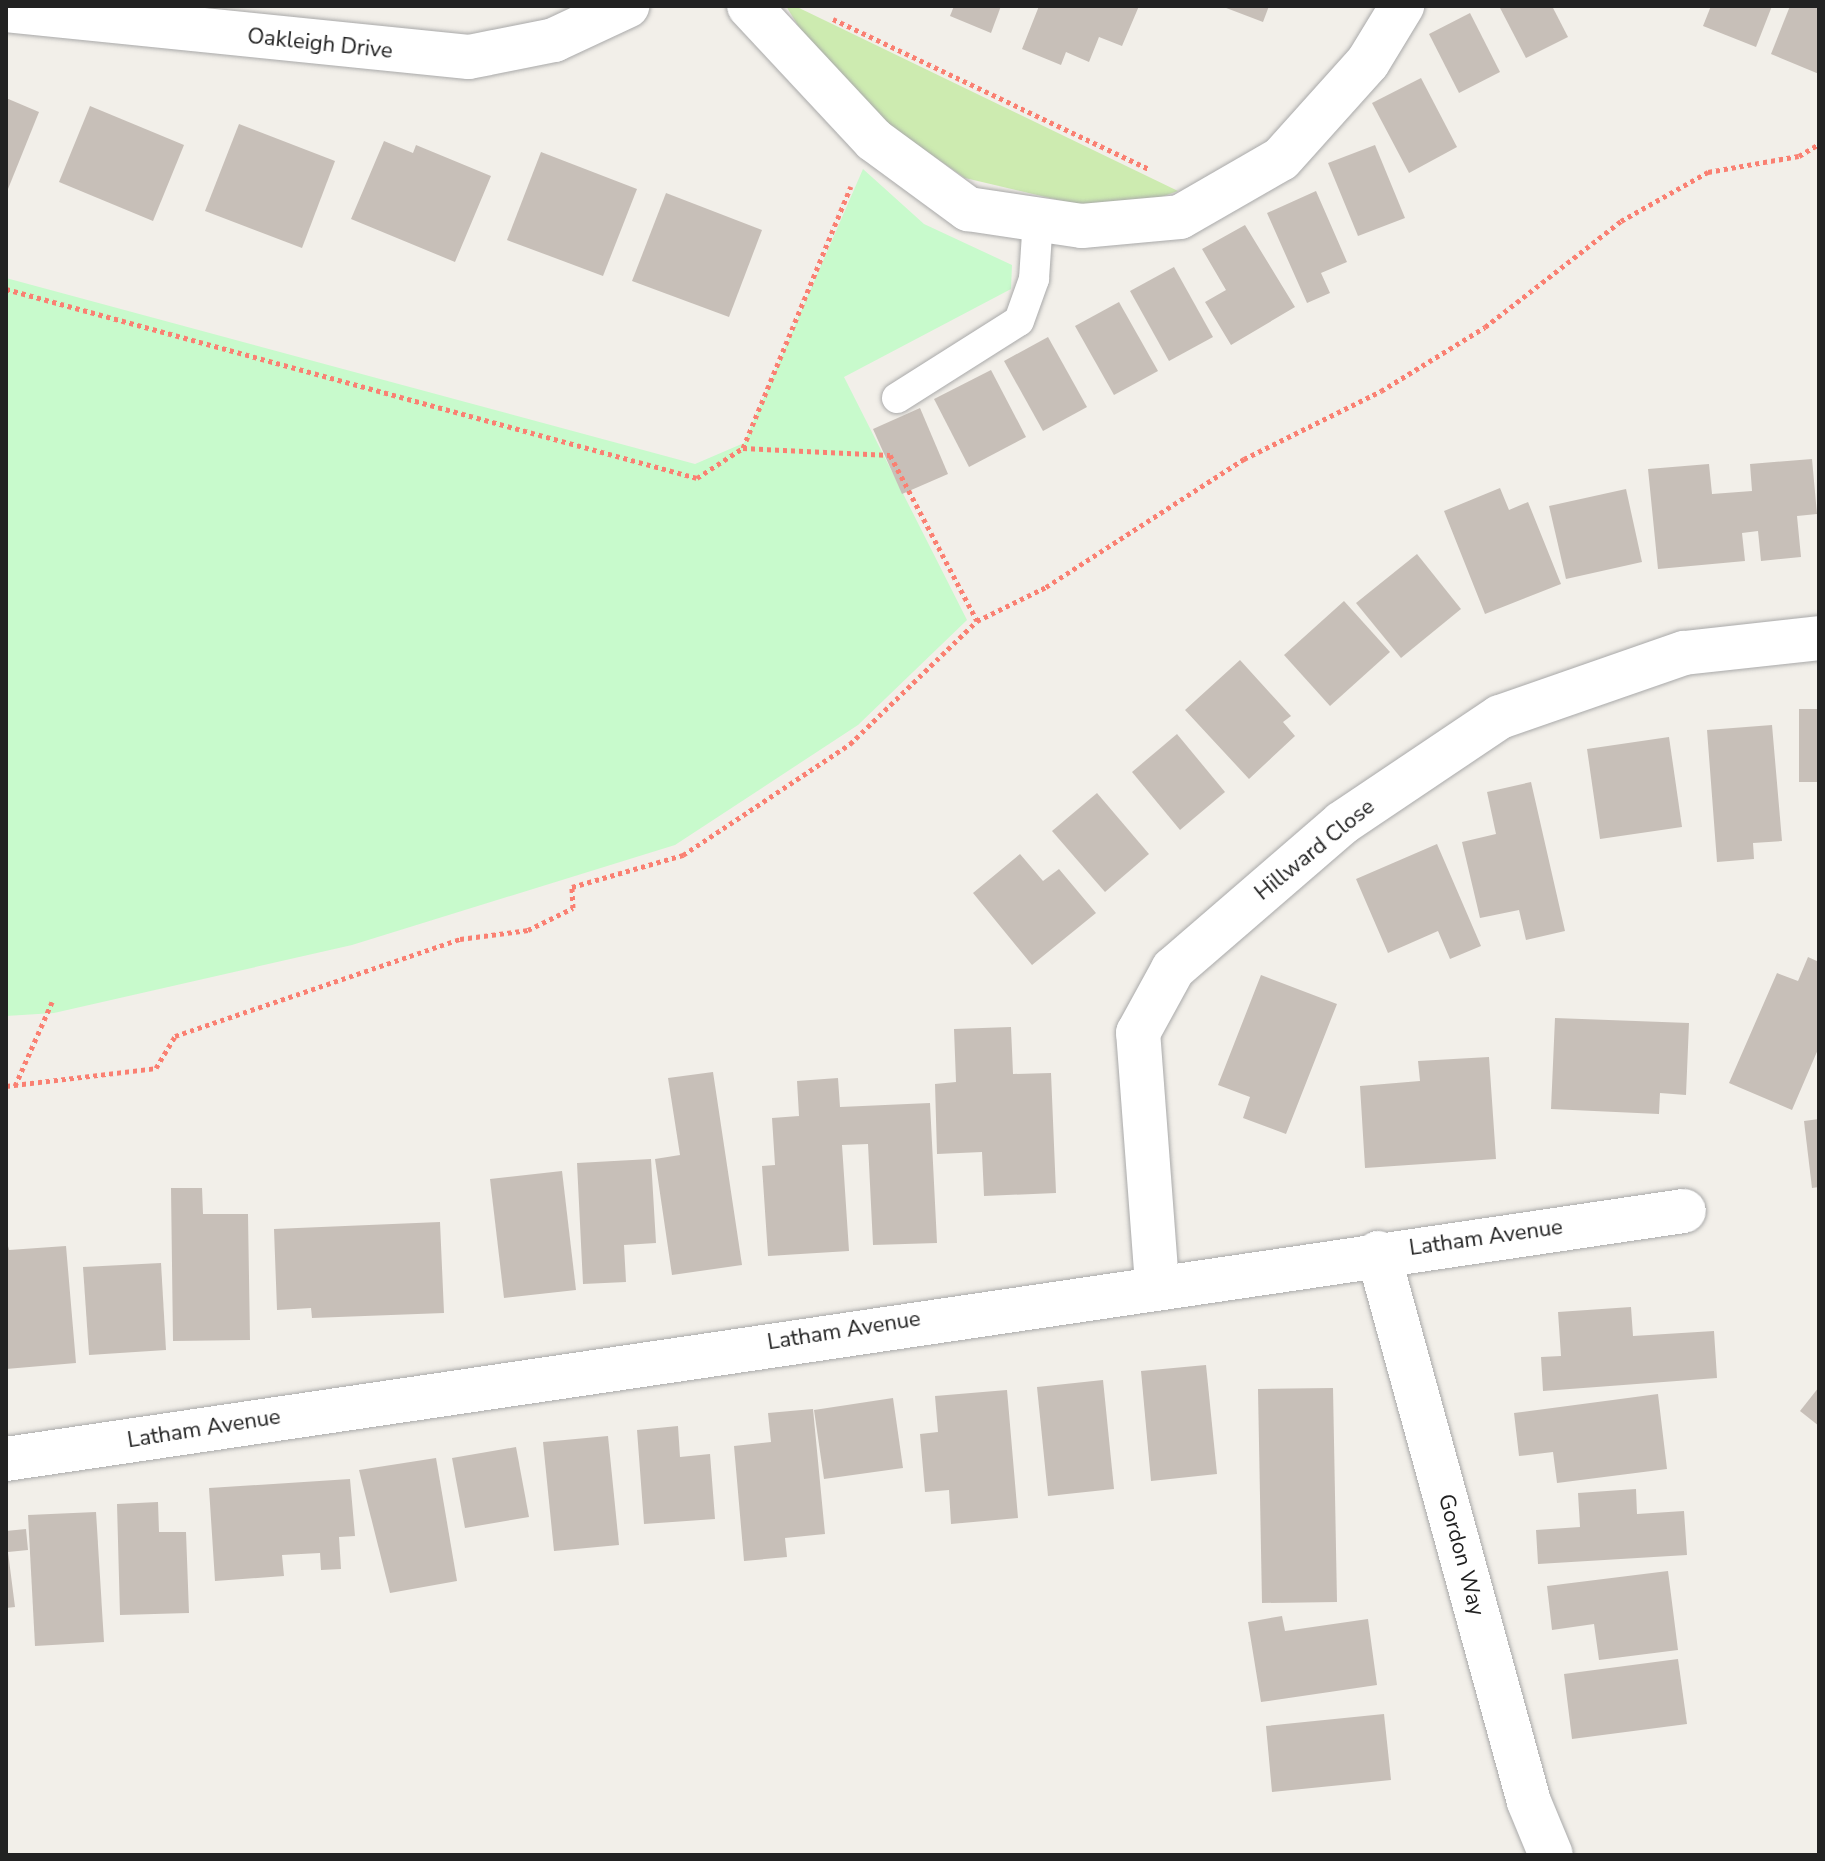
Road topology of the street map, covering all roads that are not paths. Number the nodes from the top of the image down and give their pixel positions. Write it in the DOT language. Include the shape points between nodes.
graph roads {
  1 [pos="627,6"];
  2 [pos="749,6"];
  3 [pos="1402,6"];
  4 [pos="6,10"];
  5 [pos="1038,219"];
  6 [pos="897,398"];
  7 [pos="1819,638"];
  8 [pos="1684,1211"];
  9 [pos="1378,1253"];
  10 [pos="1157,1284"];
  11 [pos="6,1459"];
  12 [pos="1551,1855"];
  1 -- 4 [label="street, Oakleigh Drive" via="554,40 469,57"];
  2 -- 5 [label="street" via="858,124 968,209"];
  3 -- 5 [label="street" via="1368,62 1281,159 1180,217 1082,226"];
  5 -- 6 [label="lane" via="1034,279 1019,321"];
  7 -- 10 [label="street, Hillward Close" via="1684,653 1500,717 1342,823 1173,969 1138,1033"];
  8 -- 9 [label="street, Latham Avenue"];
  9 -- 10 [label="street, Latham Avenue"];
  9 -- 12 [label="street, Gordon Way" via="1529,1802"];
  10 -- 11 [label="street, Latham Avenue"];
}
